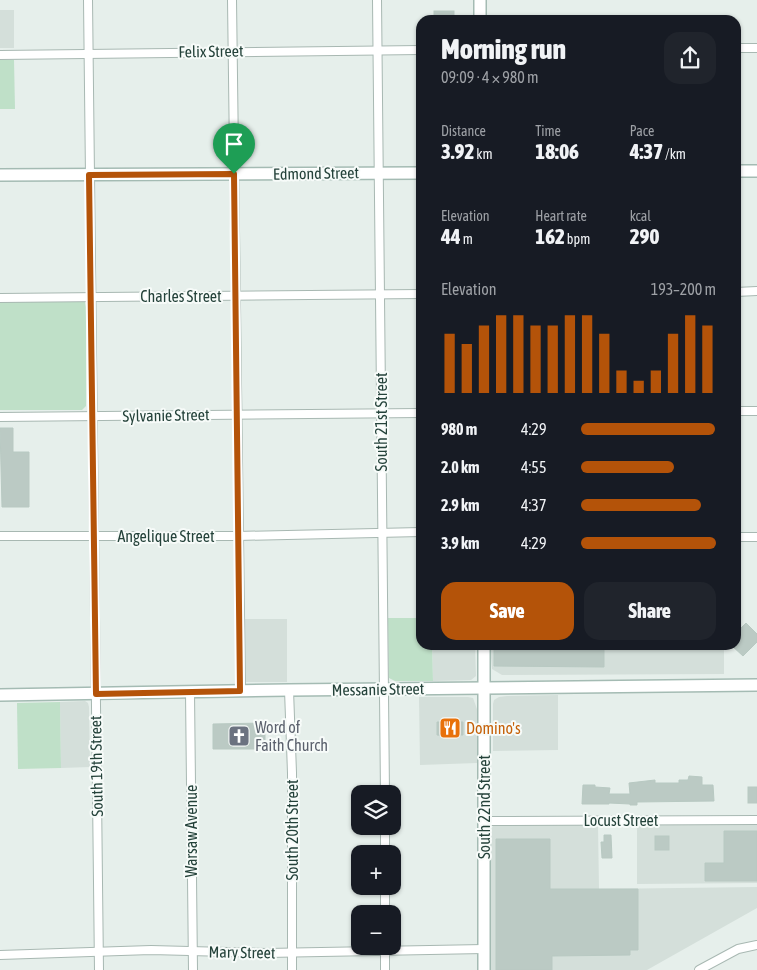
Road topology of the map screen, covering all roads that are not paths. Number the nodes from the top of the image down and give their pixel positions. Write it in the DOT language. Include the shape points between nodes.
graph roads {
  1 [pos="88,0"];
  2 [pos="232,0"];
  3 [pos="377,0"];
  4 [pos="480,0"];
  5 [pos="480,15"];
  6 [pos="741,48"];
  7 [pos="757,48"];
  8 [pos="376,50"];
  9 [pos="416,50"];
  10 [pos="232,51"];
  11 [pos="88,53"];
  12 [pos="0,55"];
  13 [pos="741,171"];
  14 [pos="757,171"];
  15 [pos="416,172"];
  16 [pos="378,173"];
  17 [pos="234,174"];
  18 [pos="0,175"];
  19 [pos="89,175"];
  20 [pos="757,291"];
  21 [pos="741,292"];
  22 [pos="380,294"];
  23 [pos="416,294"];
  24 [pos="235,296"];
  25 [pos="90,297"];
  26 [pos="0,298"];
  27 [pos="741,411"];
  28 [pos="757,411"];
  29 [pos="381,413"];
  30 [pos="416,413"];
  31 [pos="237,414"];
  32 [pos="0,416"];
  33 [pos="92,416"];
  34 [pos="381,532"];
  35 [pos="416,532"];
  36 [pos="94,535"];
  37 [pos="0,536"];
  38 [pos="238,536"];
  39 [pos="741,537"];
  40 [pos="757,537"];
  41 [pos="484,650"];
  42 [pos="757,684"];
  43 [pos="484,687"];
  44 [pos="384,688"];
  45 [pos="289,690"];
  46 [pos="240,691"];
  47 [pos="190,692"];
  48 [pos="96,694"];
  49 [pos="0,695"];
  50 [pos="385,785"];
  51 [pos="757,820"];
  52 [pos="484,821"];
  53 [pos="757,945"];
  54 [pos="401,949"];
  55 [pos="484,949"];
  56 [pos="351,950"];
  57 [pos="192,951"];
  58 [pos="99,952"];
  59 [pos="292,952"];
  60 [pos="0,955"];
  61 [pos="385,955"];
  62 [pos="99,970"];
  63 [pos="192,970"];
  64 [pos="292,970"];
  65 [pos="385,970"];
  66 [pos="484,970"];
  67 [pos="699,970"];
  1 -- 11 [label="street, South 19th Street"];
  2 -- 10 [label="street"];
  3 -- 8 [label="street, South 21st Street"];
  4 -- 5 [label="street"];
  6 -- 7 [label="street"];
  8 -- 9 [label="street, Felix Street"];
  8 -- 10 [label="street, Felix Street"];
  8 -- 16 [label="street, South 21st Street"];
  10 -- 11 [label="street, Felix Street"];
  10 -- 17 [label="street"];
  11 -- 12 [label="street, Felix Street"];
  11 -- 19 [label="street, South 19th Street"];
  13 -- 14 [label="street"];
  15 -- 16 [label="street, Edmond Street"];
  16 -- 17 [label="street, Edmond Street"];
  16 -- 22 [label="street, South 21st Street"];
  17 -- 19 [label="street, Edmond Street"];
  17 -- 24 [label="street"];
  18 -- 19 [label="street, Edmond Street"];
  19 -- 25 [label="street, South 19th Street"];
  20 -- 21 [label="street"];
  22 -- 23 [label="street, Charles Street"];
  22 -- 24 [label="street, Charles Street"];
  22 -- 29 [label="street, South 21st Street"];
  24 -- 25 [label="street, Charles Street"];
  24 -- 31 [label="street"];
  25 -- 26 [label="street, Charles Street"];
  25 -- 33 [label="street, South 19th Street"];
  27 -- 28 [label="street"];
  29 -- 30 [label="street, Sylvanie Street"];
  29 -- 31 [label="street, Sylvanie Street"];
  29 -- 34 [label="street, South 21st Street"];
  31 -- 33 [label="street, Sylvanie Street"];
  31 -- 38 [label="street"];
  32 -- 33 [label="street, Sylvanie Street"];
  33 -- 36 [label="street, South 19th Street"];
  34 -- 35 [label="street, Angelique Street"];
  34 -- 38 [label="street, Angelique Street"];
  34 -- 44 [label="street, South 21st Street"];
  36 -- 37 [label="street, Angelique Street"];
  36 -- 38 [label="street, Angelique Street"];
  36 -- 48 [label="street, South 19th Street"];
  38 -- 46 [label="street"];
  39 -- 40 [label="street"];
  41 -- 43 [label="street, South 22nd Street"];
  42 -- 43 [label="street, Messanie Street"];
  43 -- 44 [label="street, Messanie Street"];
  43 -- 52 [label="street, South 22nd Street"];
  44 -- 45 [label="street, Messanie Street"];
  44 -- 50 [label="street, South 21st Street"];
  45 -- 46 [label="street, Messanie Street"];
  45 -- 59 [label="street, South 20th Street"];
  46 -- 47 [label="street, Messanie Street"];
  47 -- 48 [label="street, Messanie Street"];
  47 -- 57 [label="street, Warsaw Avenue"];
  48 -- 49 [label="street, Messanie Street"];
  48 -- 58 [label="street, South 19th Street"];
  51 -- 52 [label="street, Locust Street"];
  52 -- 55 [label="street, South 22nd Street"];
  53 -- 67 [label="street" via="738,949"];
  54 -- 55 [label="street, Mary Street"];
  55 -- 66 [label="street, South 22nd Street"];
  56 -- 59 [label="street, Mary Street"];
  57 -- 58 [label="street, Mary Street"];
  57 -- 59 [label="street, Mary Street"];
  57 -- 63 [label="street, Warsaw Avenue"];
  58 -- 60 [label="street, Mary Street"];
  58 -- 62 [label="street, South 19th Street"];
  59 -- 64 [label="street, South 20th Street"];
  61 -- 65 [label="street"];
}
